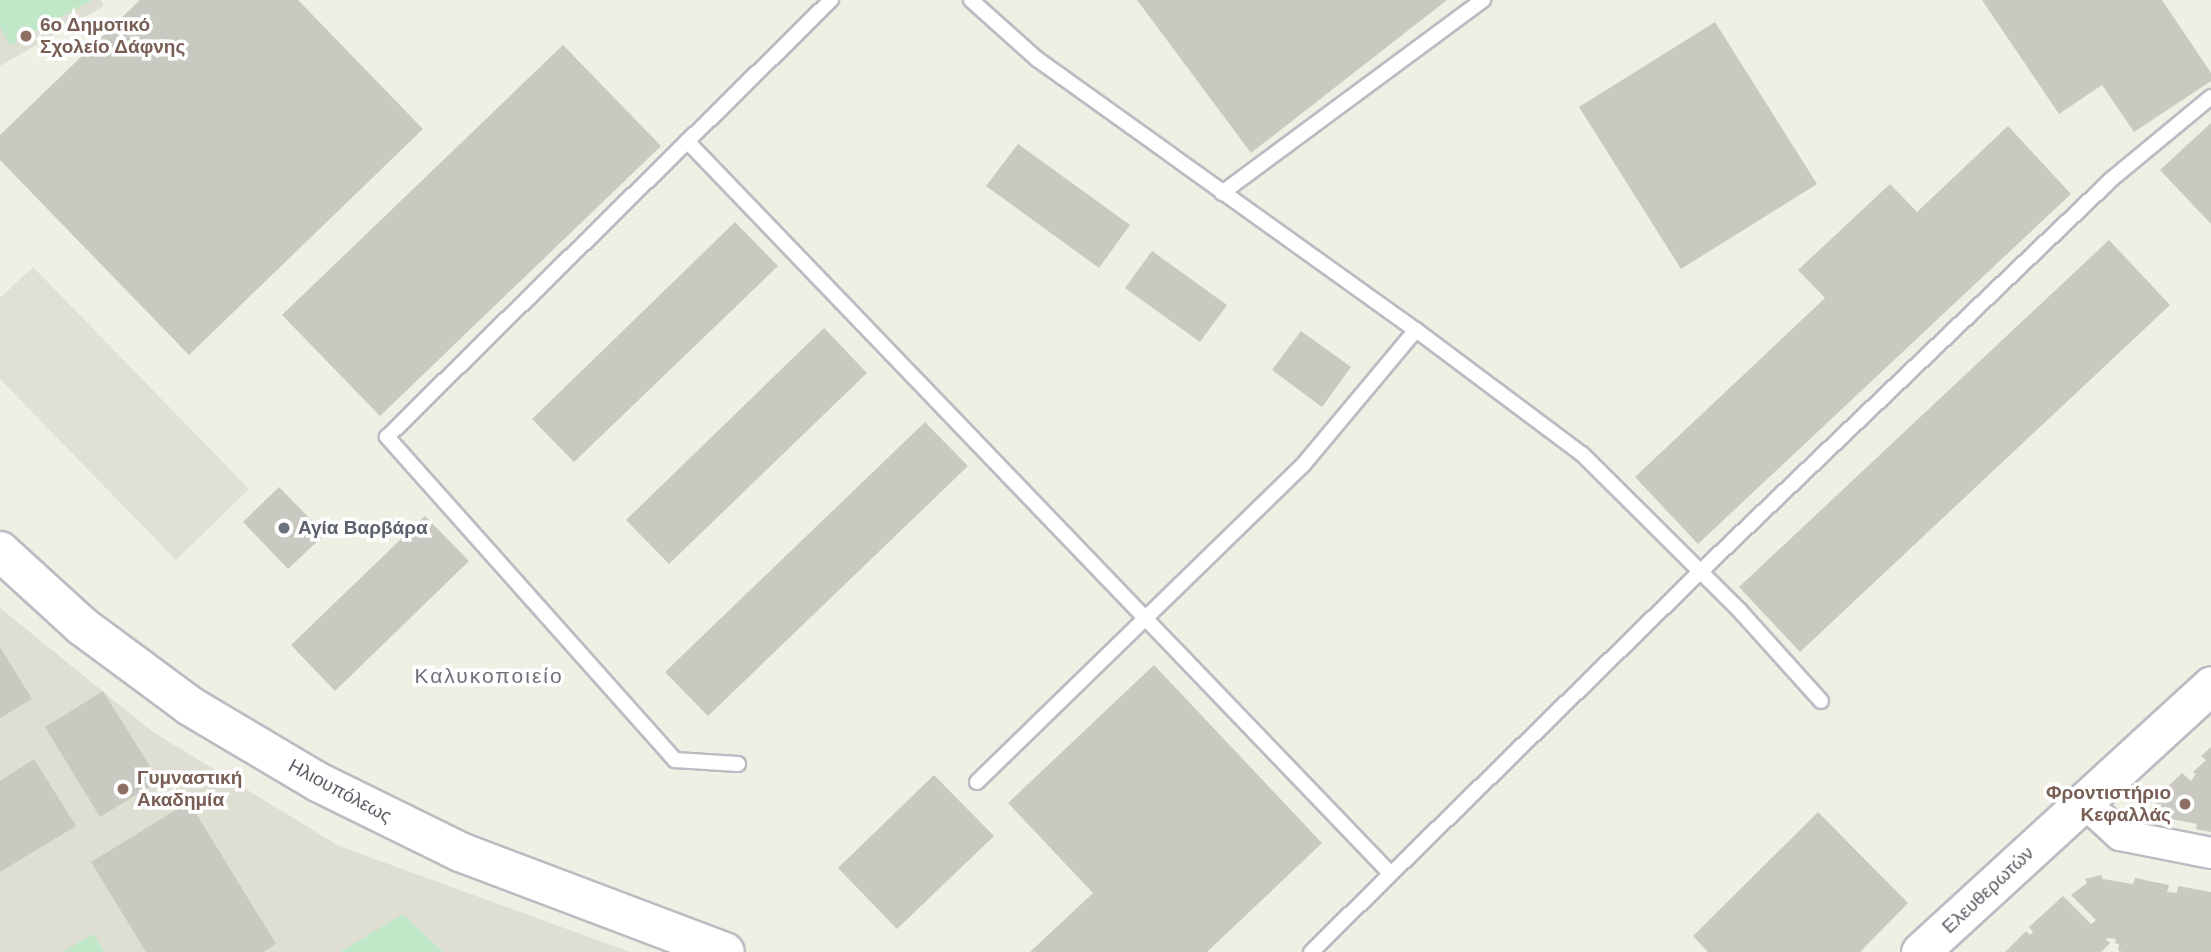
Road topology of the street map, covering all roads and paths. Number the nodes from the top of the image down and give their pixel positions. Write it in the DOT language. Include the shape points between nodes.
graph roads {
  1 [pos="831,0"];
  2 [pos="971,0"];
  3 [pos="1483,0"];
  4 [pos="2211,97"];
  5 [pos="687,141"];
  6 [pos="1222,193"];
  7 [pos="1416,330"];
  8 [pos="0,551"];
  9 [pos="1701,571"];
  10 [pos="1147,617"];
  11 [pos="2211,685"];
  12 [pos="1821,701"];
  13 [pos="738,764"];
  14 [pos="978,782"];
  15 [pos="2084,802"];
  16 [pos="2211,853"];
  17 [pos="1391,874"];
  18 [pos="725,952"];
  19 [pos="1311,952"];
  20 [pos="1920,952"];
  1 -- 5 [label="lane"];
  2 -- 6 [label="lane" via="1037,59"];
  3 -- 6 [label="lane"];
  4 -- 9 [label="lane" via="2113,178"];
  5 -- 10 [label="lane"];
  5 -- 13 [label="lane" via="387,437 675,760"];
  6 -- 7 [label="lane"];
  7 -- 9 [label="lane" via="1581,454"];
  7 -- 10 [label="lane" via="1303,465"];
  8 -- 18 [label="main road, Ηλιουπόλεως" via="82,626 190,706 318,782 460,852"];
  9 -- 12 [label="lane"];
  9 -- 17 [label="lane"];
  10 -- 14 [label="lane"];
  10 -- 17 [label="lane"];
  11 -- 15 [label="street, Ελευθερωτών"];
  15 -- 16 [label="street" via="2120,835"];
  15 -- 20 [label="street, Ελευθερωτών"];
  17 -- 19 [label="lane"];
}
